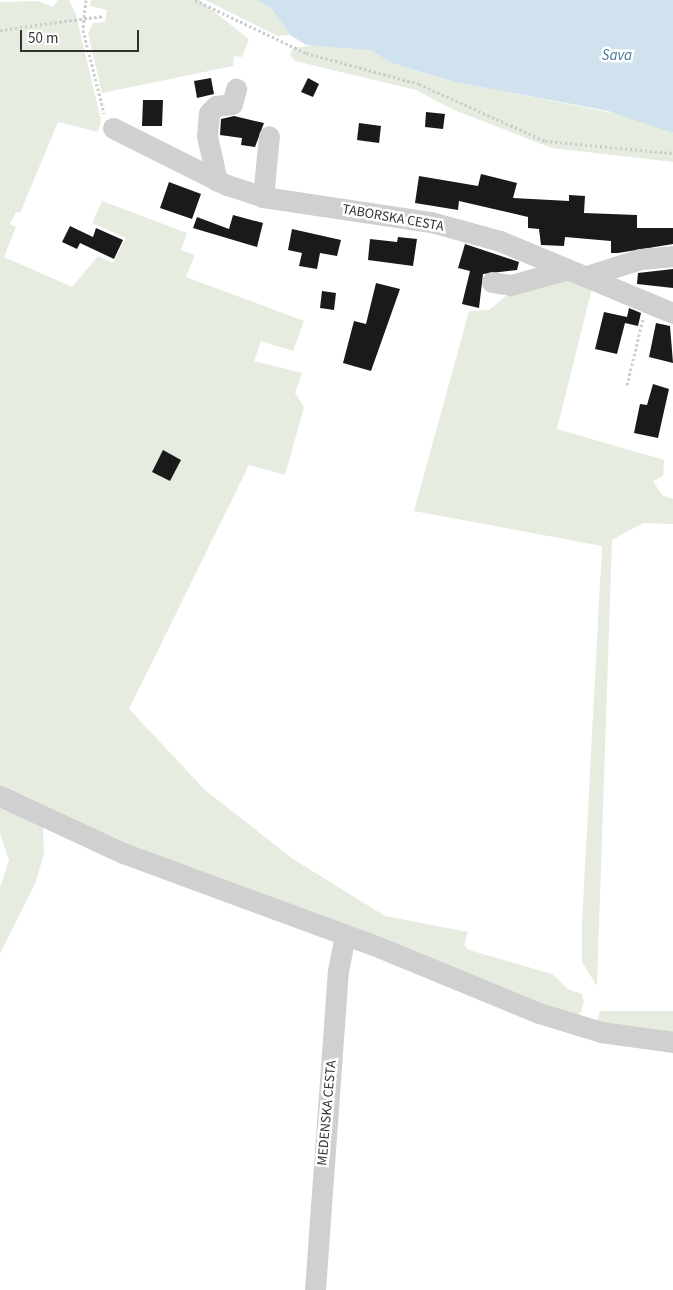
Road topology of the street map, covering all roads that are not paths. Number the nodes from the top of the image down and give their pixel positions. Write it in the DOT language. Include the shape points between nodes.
graph roads {
  1 [pos="236,88"];
  2 [pos="113,128"];
  3 [pos="269,136"];
  4 [pos="217,181"];
  5 [pos="263,197"];
  6 [pos="673,256"];
  7 [pos="568,270"];
  8 [pos="590,275"];
  9 [pos="492,282"];
  10 [pos="673,312"];
  11 [pos="0,796"];
  12 [pos="345,936"];
  13 [pos="673,1042"];
  14 [pos="315,1290"];
  1 -- 4 [label="street" via="232,104 216,106 209,113 206,136"];
  2 -- 4 [label="street, TABORSKA CESTA"];
  3 -- 5 [label="street"];
  4 -- 5 [label="street, TABORSKA CESTA"];
  5 -- 7 [label="street, TABORSKA CESTA" via="430,222 500,241"];
  6 -- 8 [label="street" via="640,259"];
  7 -- 8 [label="street, TABORSKA CESTA"];
  7 -- 9 [label="street" via="520,284"];
  8 -- 10 [label="street, TABORSKA CESTA"];
  11 -- 12 [label="street" via="123,853"];
  12 -- 13 [label="street" via="565,1022"];
  12 -- 14 [label="street, MEDENSKA CESTA" via="338,971"];
}
